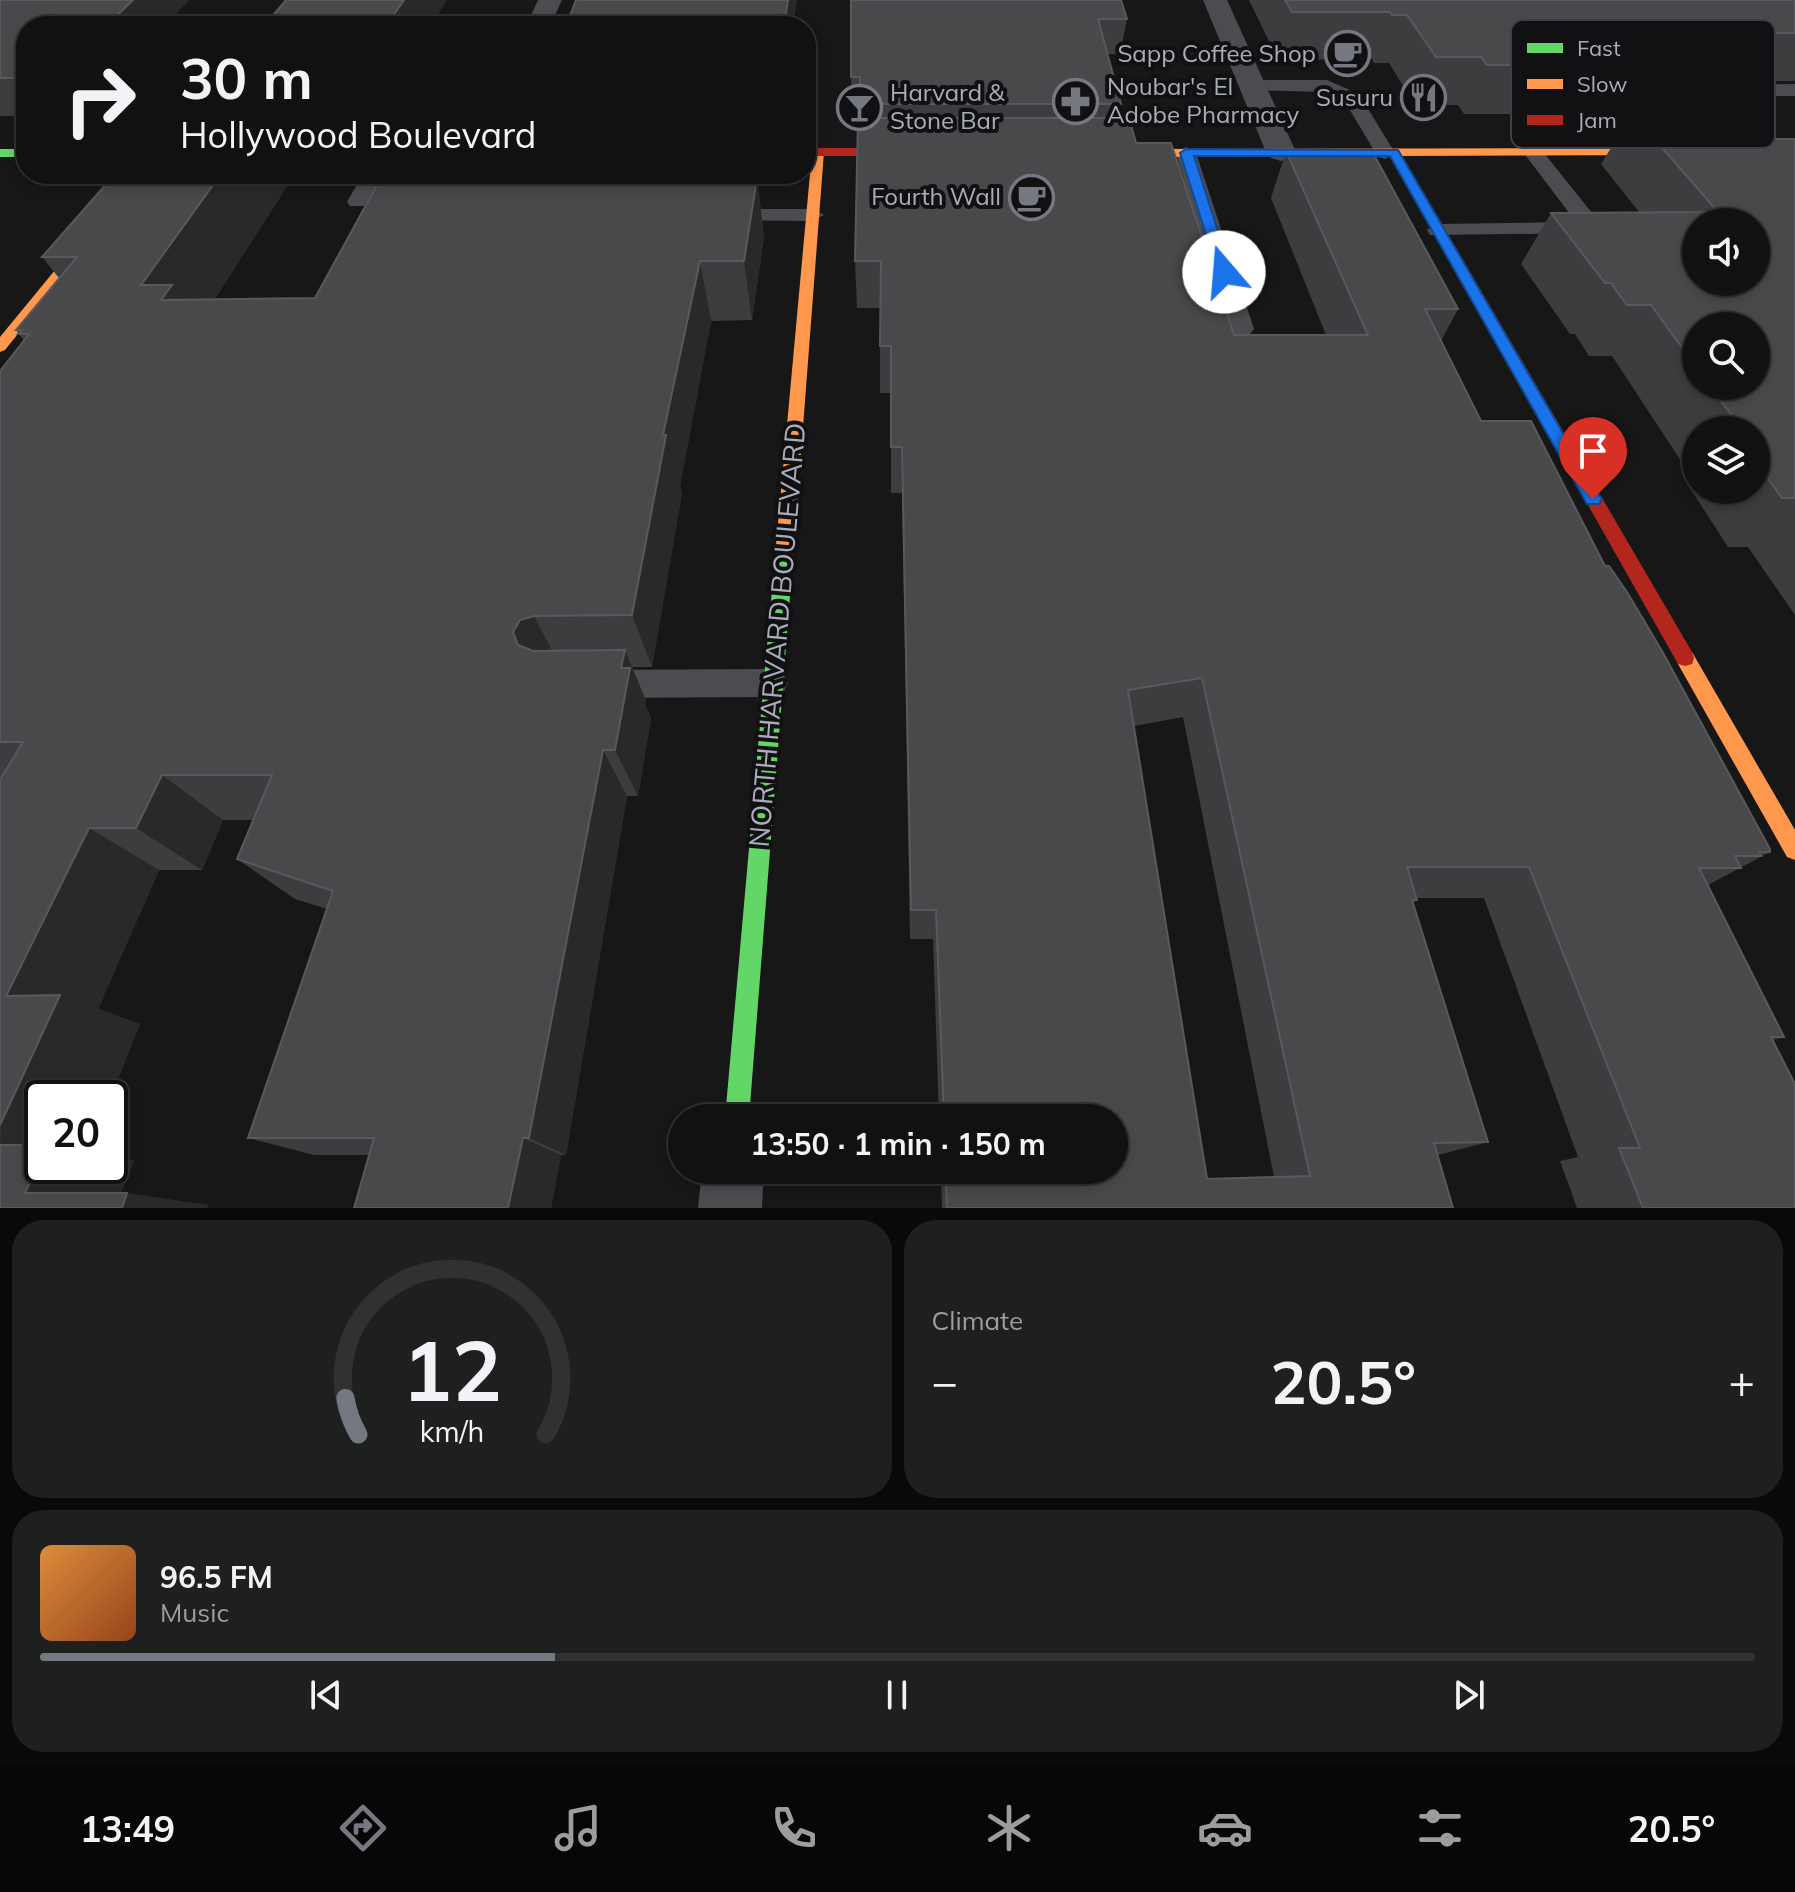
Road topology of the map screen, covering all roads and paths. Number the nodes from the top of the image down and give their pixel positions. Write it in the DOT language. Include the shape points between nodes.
graph roads {
  1 [pos="1215,0"];
  2 [pos="1252,86"];
  3 [pos="1775,90"];
  4 [pos="1795,90"];
  5 [pos="1772,148"];
  6 [pos="816,152"];
  7 [pos="933,152"];
  8 [pos="1281,152"];
  9 [pos="1533,152"];
  10 [pos="1690,152"];
  11 [pos="1738,152"];
  12 [pos="1776,152"];
  13 [pos="1087,153"];
  14 [pos="1186,153"];
  15 [pos="1390,153"];
  16 [pos="132,184"];
  17 [pos="367,184"];
  18 [pos="813,184"];
  19 [pos="357,202"];
  20 [pos="709,215"];
  21 [pos="813,215"];
  22 [pos="1438,230"];
  23 [pos="1242,329"];
  24 [pos="0,347"];
  25 [pos="772,683"];
  26 [pos="561,685"];
  27 [pos="1795,850"];
  28 [pos="738,1104"];
  29 [pos="732,1184"];
  30 [pos="730,1208"];
  1 -- 2 [label="street"];
  2 -- 8 [label="street"];
  2 -- 15 [label="lane" via="1327,86 1352,98"];
  3 -- 4 [label="lane"];
  5 -- 12 [label="lane"];
  6 -- 7 [label="street"];
  8 -- 14 [label="street"];
  8 -- 15 [label="street"];
  9 -- 10 [label="street"];
  9 -- 15 [label="street"];
  9 -- 22 [label="lane" via="1592,228"];
  11 -- 12 [label="street"];
  13 -- 14 [label="street"];
  14 -- 23 [label="lane"];
  15 -- 22 [label="street"];
  16 -- 24 [label="street"];
  17 -- 19 [label="lane"];
  18 -- 21 [label="street, NORTH HARVARD BOULEVARD"];
  20 -- 21 [label="lane"];
  21 -- 25 [label="street, NORTH HARVARD BOULEVARD"];
  22 -- 27 [label="street"];
  25 -- 26 [label="lane"];
  25 -- 28 [label="street, NORTH HARVARD BOULEVARD"];
  29 -- 30 [label="street"];
}
